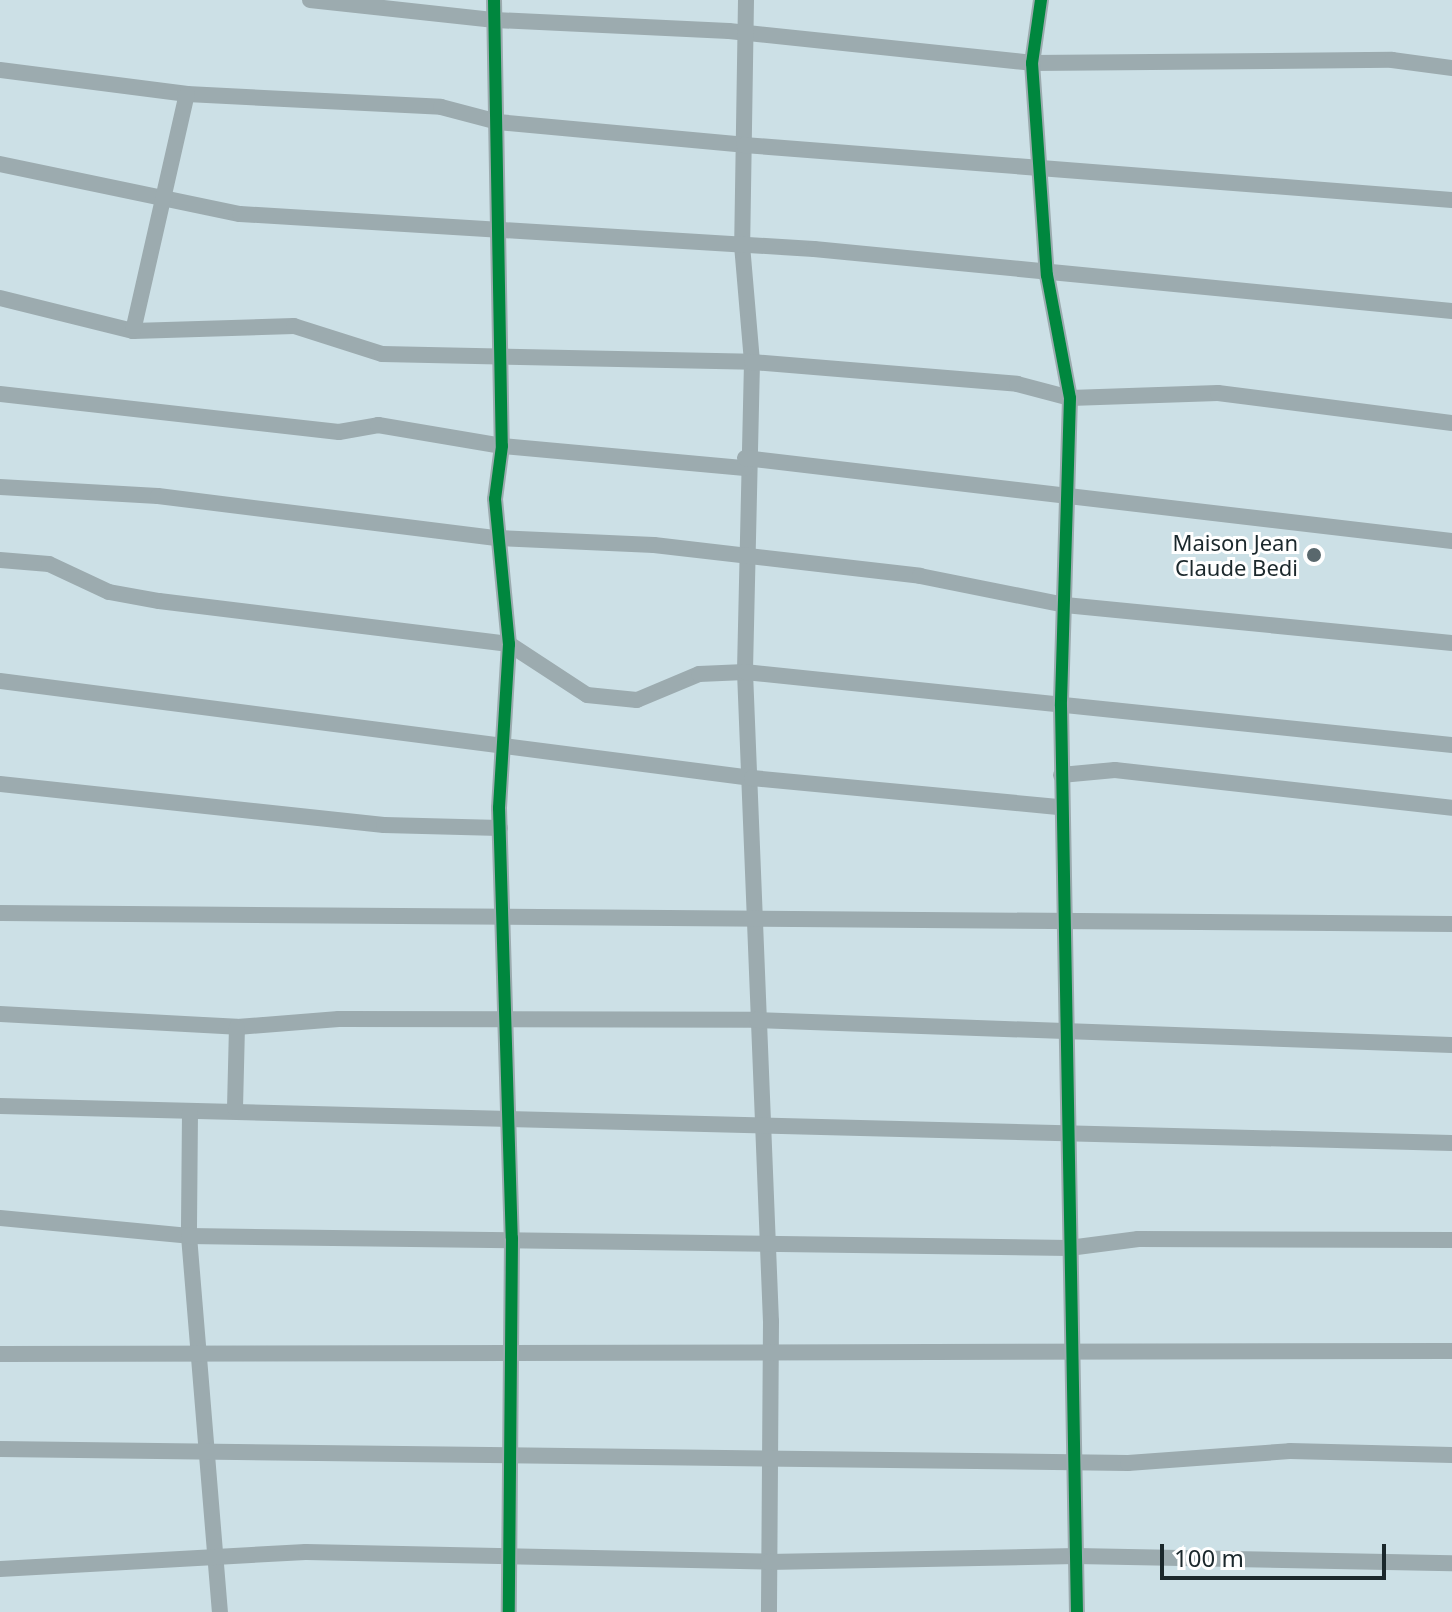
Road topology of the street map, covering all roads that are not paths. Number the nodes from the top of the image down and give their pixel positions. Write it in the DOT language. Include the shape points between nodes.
graph roads {
  1 [pos="310,0"];
  2 [pos="494,0"];
  3 [pos="746,0"];
  4 [pos="1041,0"];
  5 [pos="495,20"];
  6 [pos="746,34"];
  7 [pos="1032,63"];
  8 [pos="1452,68"];
  9 [pos="0,70"];
  10 [pos="187,94"];
  11 [pos="498,122"];
  12 [pos="744,145"];
  13 [pos="0,164"];
  14 [pos="1042,171"];
  15 [pos="163,197"];
  16 [pos="1452,200"];
  17 [pos="496,228"];
  18 [pos="742,245"];
  19 [pos="1047,275"];
  20 [pos="0,298"];
  21 [pos="1452,311"];
  22 [pos="133,331"];
  23 [pos="501,360"];
  24 [pos="752,362"];
  25 [pos="0,394"];
  26 [pos="1070,398"];
  27 [pos="1452,423"];
  28 [pos="502,446"];
  29 [pos="745,463"];
  30 [pos="0,487"];
  31 [pos="1073,497"];
  32 [pos="496,538"];
  33 [pos="1452,541"];
  34 [pos="744,558"];
  35 [pos="0,560"];
  36 [pos="1065,605"];
  37 [pos="1452,643"];
  38 [pos="509,644"];
  39 [pos="745,672"];
  40 [pos="0,681"];
  41 [pos="1061,706"];
  42 [pos="1452,745"];
  43 [pos="500,747"];
  44 [pos="1061,775"];
  45 [pos="752,778"];
  46 [pos="0,784"];
  47 [pos="1061,807"];
  48 [pos="1452,808"];
  49 [pos="500,828"];
  50 [pos="0,913"];
  51 [pos="500,916"];
  52 [pos="760,917"];
  53 [pos="1063,924"];
  54 [pos="1452,924"];
  55 [pos="0,1014"];
  56 [pos="502,1018"];
  57 [pos="757,1020"];
  58 [pos="237,1027"];
  59 [pos="1064,1035"];
  60 [pos="1452,1045"];
  61 [pos="0,1106"];
  62 [pos="235,1108"];
  63 [pos="190,1112"];
  64 [pos="506,1120"];
  65 [pos="762,1130"];
  66 [pos="1067,1136"];
  67 [pos="1452,1143"];
  68 [pos="0,1218"];
  69 [pos="189,1236"];
  70 [pos="512,1238"];
  71 [pos="1452,1240"];
  72 [pos="766,1242"];
  73 [pos="1069,1248"];
  74 [pos="200,1349"];
  75 [pos="513,1350"];
  76 [pos="1071,1351"];
  77 [pos="1452,1351"];
  78 [pos="770,1352"];
  79 [pos="0,1354"];
  80 [pos="0,1449"];
  81 [pos="208,1449"];
  82 [pos="1452,1455"];
  83 [pos="1073,1459"];
  84 [pos="511,1461"];
  85 [pos="768,1462"];
  86 [pos="510,1555"];
  87 [pos="1076,1556"];
  88 [pos="214,1557"];
  89 [pos="768,1562"];
  90 [pos="1452,1563"];
  91 [pos="0,1569"];
  92 [pos="220,1612"];
  93 [pos="509,1612"];
  94 [pos="769,1612"];
  95 [pos="1077,1612"];
  1 -- 5 [label="street"];
  2 -- 5 [label="street"];
  3 -- 6 [label="street"];
  4 -- 7 [label="street"];
  5 -- 6 [label="street"];
  5 -- 11 [label="street"];
  6 -- 7 [label="street"];
  6 -- 12 [label="street"];
  7 -- 8 [label="street" via="1392,60"];
  7 -- 14 [label="street"];
  9 -- 10 [label="street"];
  10 -- 11 [label="street" via="441,107"];
  10 -- 15 [label="street"];
  11 -- 12 [label="street"];
  11 -- 17 [label="street"];
  12 -- 14 [label="street"];
  12 -- 18 [label="street"];
  13 -- 15 [label="street"];
  14 -- 16 [label="street"];
  14 -- 19 [label="street"];
  15 -- 17 [label="street" via="240,214"];
  15 -- 22 [label="street"];
  17 -- 18 [label="street"];
  17 -- 23 [label="street"];
  18 -- 19 [label="street"];
  18 -- 24 [label="street"];
  19 -- 21 [label="street"];
  19 -- 26 [label="street"];
  20 -- 22 [label="street"];
  22 -- 23 [label="street" via="271,324 382,354"];
  23 -- 24 [label="street"];
  23 -- 28 [label="street"];
  24 -- 26 [label="street" via="1017,384"];
  24 -- 29 [label="street"];
  25 -- 28 [label="street" via="339,432 378,425"];
  26 -- 27 [label="street" via="1218,393"];
  26 -- 31 [label="street"];
  28 -- 29 [label="street"];
  28 -- 32 [label="street"];
  29 -- 31 [label="street"];
  29 -- 34 [label="street"];
  30 -- 32 [label="street" via="158,496"];
  31 -- 33 [label="street"];
  31 -- 36 [label="street"];
  32 -- 34 [label="street"];
  32 -- 38 [label="street"];
  34 -- 36 [label="street" via="920,576"];
  34 -- 39 [label="street"];
  35 -- 38 [label="street" via="49,564 109,592 146,599"];
  36 -- 37 [label="street"];
  36 -- 41 [label="street"];
  38 -- 39 [label="street" via="587,695 637,700 699,674"];
  38 -- 43 [label="street"];
  39 -- 41 [label="street"];
  39 -- 45 [label="street"];
  40 -- 43 [label="street"];
  41 -- 42 [label="street"];
  41 -- 44 [label="street"];
  43 -- 45 [label="street"];
  43 -- 49 [label="street"];
  44 -- 47 [label="street"];
  44 -- 48 [label="street" via="1115,770"];
  45 -- 47 [label="street"];
  45 -- 52 [label="street"];
  46 -- 49 [label="street" via="384,825"];
  47 -- 53 [label="street"];
  49 -- 51 [label="street"];
  50 -- 51 [label="street"];
  51 -- 52 [label="street"];
  51 -- 56 [label="street"];
  52 -- 53 [label="street"];
  52 -- 57 [label="street"];
  53 -- 54 [label="street"];
  53 -- 59 [label="street"];
  55 -- 58 [label="street"];
  56 -- 57 [label="street"];
  56 -- 58 [label="street"];
  56 -- 64 [label="street"];
  57 -- 59 [label="street"];
  57 -- 65 [label="street"];
  58 -- 62 [label="street"];
  59 -- 60 [label="street"];
  59 -- 66 [label="street"];
  61 -- 63 [label="street"];
  62 -- 63 [label="street"];
  62 -- 64 [label="street"];
  63 -- 69 [label="street"];
  64 -- 65 [label="street"];
  64 -- 70 [label="street"];
  65 -- 66 [label="street"];
  65 -- 72 [label="street"];
  66 -- 67 [label="street"];
  66 -- 73 [label="street"];
  68 -- 69 [label="street"];
  69 -- 70 [label="street"];
  69 -- 74 [label="street"];
  70 -- 72 [label="street"];
  70 -- 75 [label="street"];
  71 -- 73 [label="street" via="1138,1239"];
  72 -- 73 [label="street"];
  72 -- 78 [label="street"];
  73 -- 76 [label="street"];
  74 -- 75 [label="street"];
  74 -- 79 [label="street"];
  74 -- 81 [label="street"];
  75 -- 78 [label="street"];
  75 -- 84 [label="street"];
  76 -- 77 [label="street"];
  76 -- 78 [label="street"];
  76 -- 83 [label="street"];
  78 -- 85 [label="street"];
  80 -- 81 [label="street"];
  81 -- 84 [label="street" via="487,1452"];
  81 -- 88 [label="street"];
  82 -- 83 [label="street" via="1290,1451 1128,1463"];
  83 -- 85 [label="street"];
  83 -- 87 [label="street"];
  84 -- 85 [label="street"];
  84 -- 86 [label="street"];
  85 -- 89 [label="street"];
  86 -- 88 [label="street"];
  86 -- 89 [label="street"];
  86 -- 93 [label="street"];
  87 -- 89 [label="street"];
  87 -- 90 [label="street"];
  87 -- 95 [label="street"];
  88 -- 91 [label="street"];
  88 -- 92 [label="street"];
  89 -- 94 [label="street"];
}
